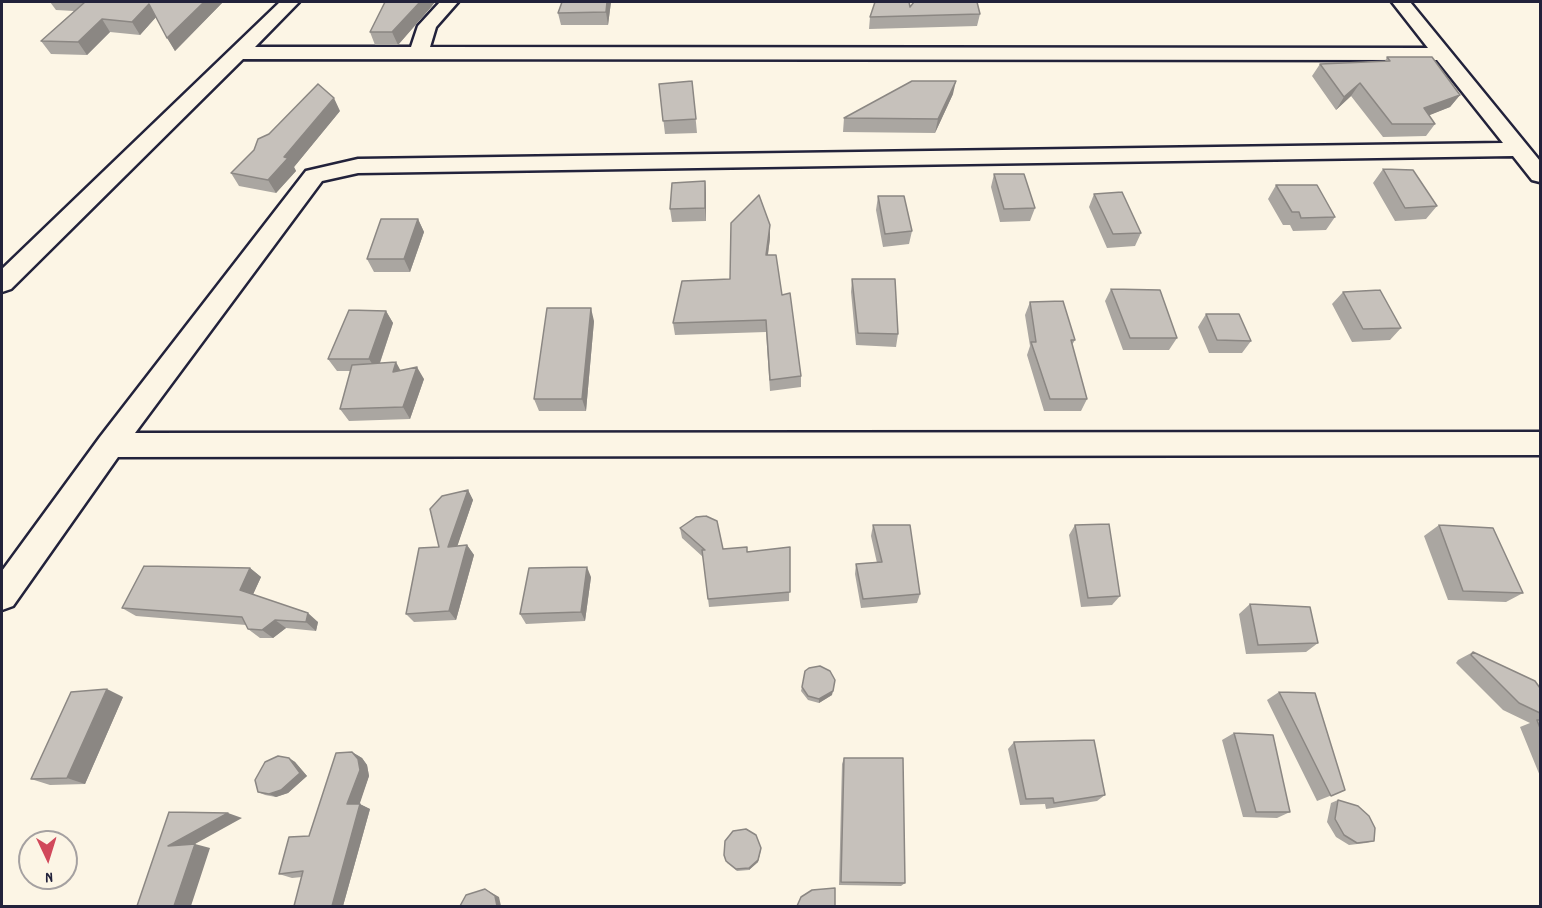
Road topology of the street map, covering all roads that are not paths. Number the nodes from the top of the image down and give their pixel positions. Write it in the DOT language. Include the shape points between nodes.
graph roads {
  1 [pos="290,2"];
  2 [pos="448,2"];
  3 [pos="1401,2"];
  4 [pos="238,53"];
  5 [pos="418,54"];
  6 [pos="1442,54"];
  7 [pos="1520,149"];
  8 [pos="1540,175"];
  9 [pos="2,283"];
  10 [pos="1540,444"];
  11 [pos="110,446"];
  12 [pos="2,596"];
  1 -- 4 [label="street"];
  2 -- 5 [label="street" via="426,26"];
  3 -- 6 [label="street"];
  4 -- 5 [label="street"];
  4 -- 9 [label="street"];
  5 -- 6 [label="street"];
  6 -- 7 [label="street"];
  7 -- 8 [label="street"];
  7 -- 11 [label="street" via="358,166 314,176"];
  10 -- 11 [label="street"];
  11 -- 12 [label="street"];
}
